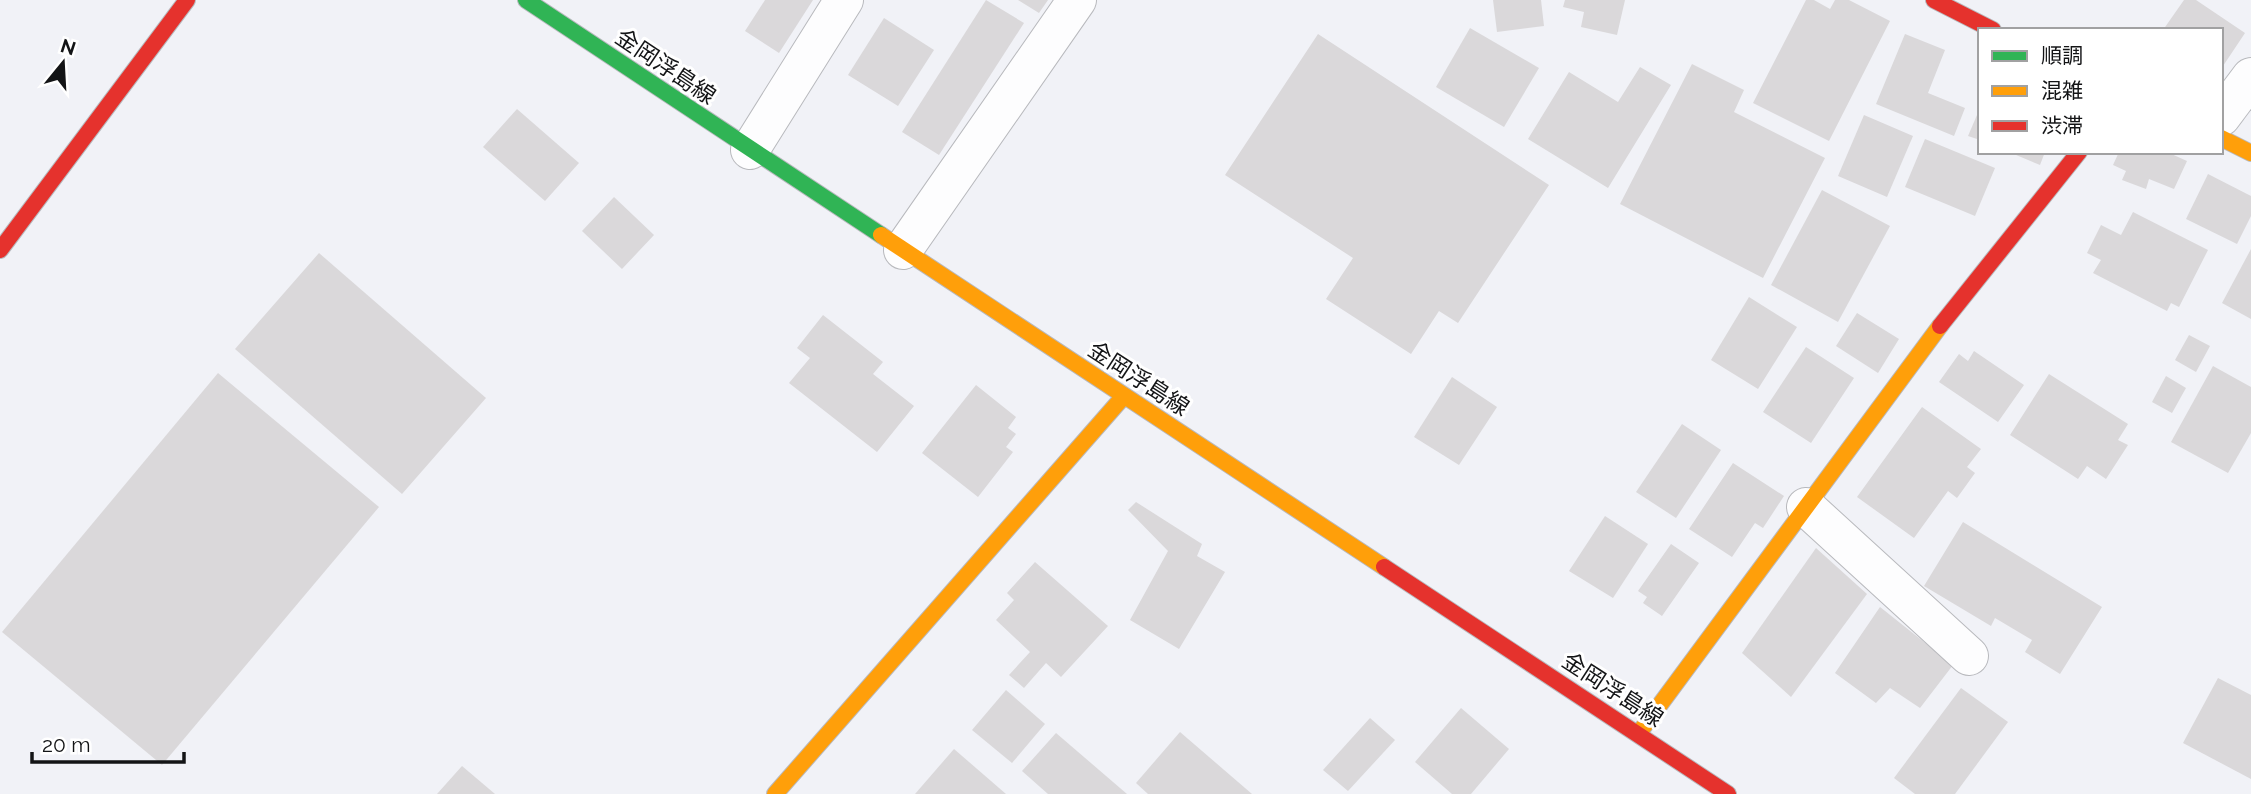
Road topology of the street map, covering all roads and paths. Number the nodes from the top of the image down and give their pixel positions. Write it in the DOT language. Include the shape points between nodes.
graph roads {
  1 [pos="187,0"];
  2 [pos="526,0"];
  3 [pos="844,0"];
  4 [pos="1077,0"];
  5 [pos="1934,0"];
  6 [pos="1989,28"];
  7 [pos="2251,77"];
  8 [pos="2223,114"];
  9 [pos="2223,139"];
  10 [pos="750,149"];
  11 [pos="2251,153"];
  12 [pos="2077,154"];
  13 [pos="0,250"];
  14 [pos="903,250"];
  15 [pos="1124,396"];
  16 [pos="1807,507"];
  17 [pos="1969,656"];
  18 [pos="1639,733"];
  19 [pos="775,794"];
  20 [pos="1728,794"];
  1 -- 13 [label="street"];
  2 -- 10 [label="street, 金岡浮島線"];
  3 -- 10 [label="street"];
  4 -- 14 [label="street"];
  5 -- 6 [label="street"];
  7 -- 8 [label="street"];
  9 -- 11 [label="street"];
  10 -- 14 [label="street, 金岡浮島線"];
  12 -- 16 [label="street" via="1965,292"];
  14 -- 15 [label="street, 金岡浮島線"];
  15 -- 18 [label="street, 金岡浮島線"];
  15 -- 19 [label="street"];
  16 -- 17 [label="street"];
  16 -- 18 [label="street"];
  18 -- 20 [label="street, 金岡浮島線"];
}
